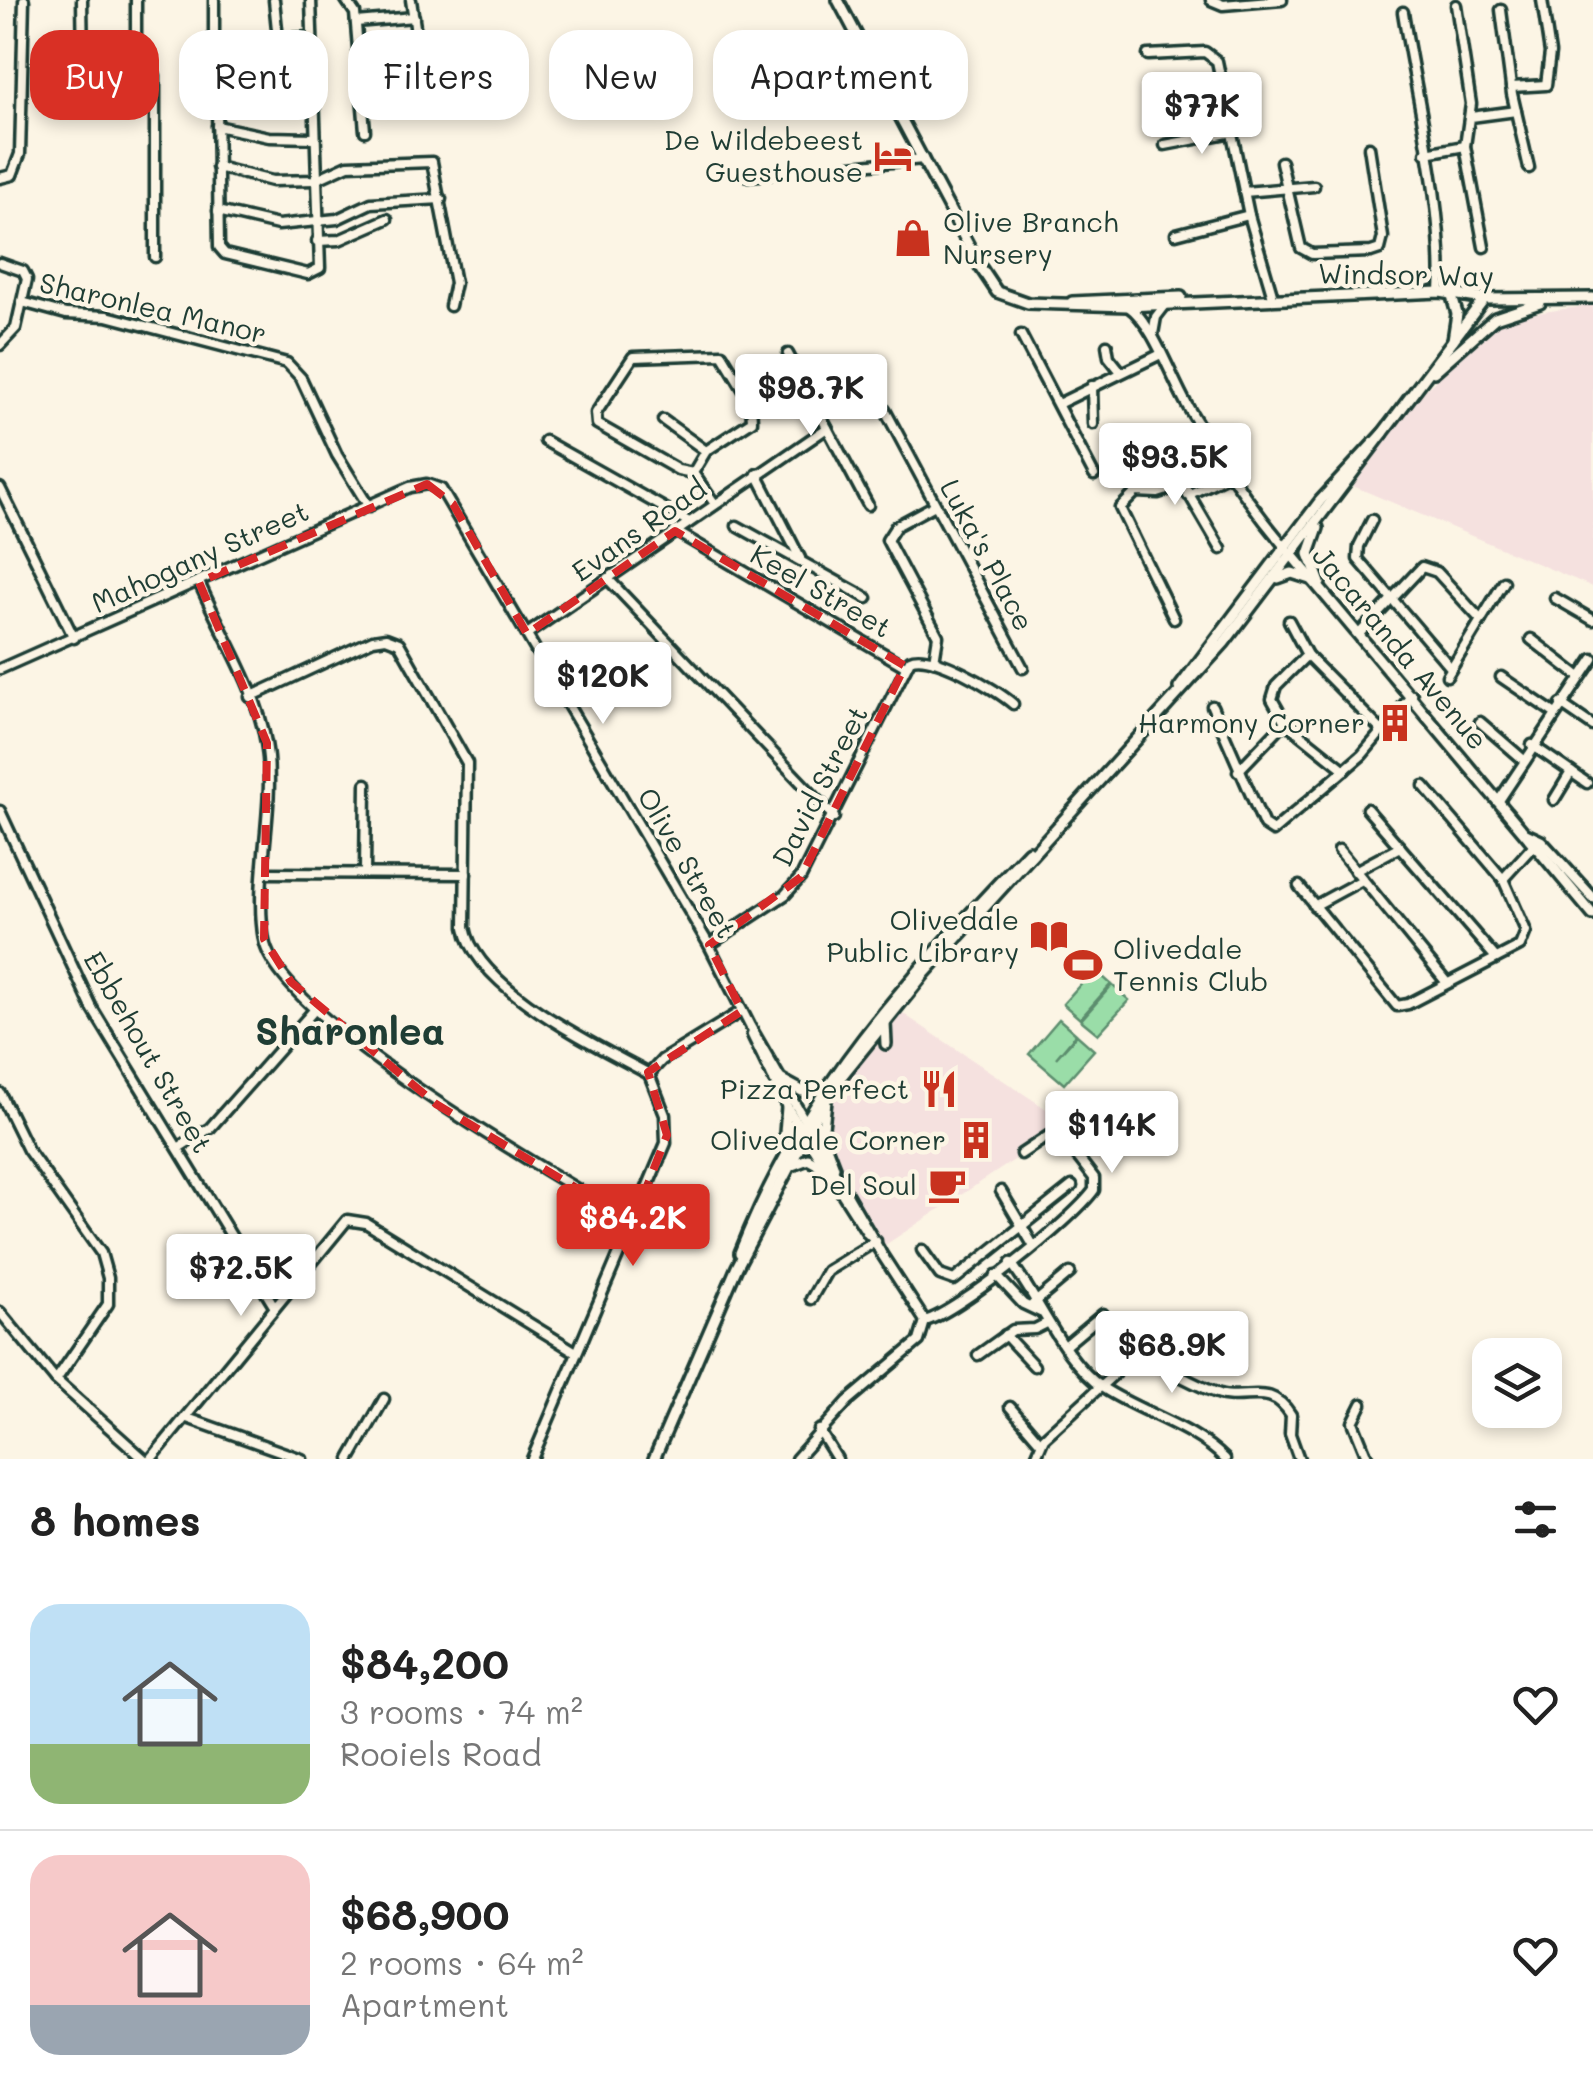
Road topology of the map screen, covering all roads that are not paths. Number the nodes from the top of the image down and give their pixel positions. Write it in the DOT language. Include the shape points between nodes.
graph roads {
  1 [pos="24,0"];
  2 [pos="82,0"];
  3 [pos="136,0"];
  4 [pos="214,0"];
  5 [pos="274,0"];
  6 [pos="311,0"];
  7 [pos="346,0"];
  8 [pos="412,0"];
  9 [pos="838,0"];
  10 [pos="1212,0"];
  11 [pos="1282,0"];
  12 [pos="1542,0"];
  13 [pos="1456,5"];
  14 [pos="1500,10"];
  15 [pos="1403,12"];
  16 [pos="414,18"];
  17 [pos="356,22"];
  18 [pos="82,30"];
  19 [pos="136,30"];
  20 [pos="214,30"];
  21 [pos="277,30"];
  22 [pos="310,30"];
  23 [pos="357,30"];
  24 [pos="416,30"];
  25 [pos="1148,55"];
  26 [pos="1511,87"];
  27 [pos="1516,112"];
  28 [pos="1471,117"];
  29 [pos="156,120"];
  30 [pos="217,120"];
  31 [pos="312,120"];
  32 [pos="364,120"];
  33 [pos="216,126"];
  34 [pos="365,131"];
  35 [pos="1233,132"];
  36 [pos="313,138"];
  37 [pos="1165,146"];
  38 [pos="1466,146"];
  39 [pos="1370,147"];
  40 [pos="1426,153"];
  41 [pos="924,160"];
  42 [pos="1281,162"];
  43 [pos="217,167"];
  44 [pos="1529,168"];
  45 [pos="748,176"];
  46 [pos="0,178"];
  47 [pos="315,180"];
  48 [pos="1286,186"];
  49 [pos="1314,186"];
  50 [pos="1244,192"];
  51 [pos="442,199"];
  52 [pos="218,212"];
  53 [pos="1249,216"];
  54 [pos="387,219"];
  55 [pos="317,222"];
  56 [pos="1176,234"];
  57 [pos="318,241"];
  58 [pos="1484,247"];
  59 [pos="155,257"];
  60 [pos="0,263"];
  61 [pos="1445,293"];
  62 [pos="1273,297"];
  63 [pos="1557,298"];
  64 [pos="1593,298"];
  65 [pos="1219,299"];
  66 [pos="1484,300"];
  67 [pos="22,302"];
  68 [pos="1069,303"];
  69 [pos="1166,304"];
  70 [pos="450,306"];
  71 [pos="1128,306"];
  72 [pos="1153,334"];
  73 [pos="1020,335"];
  74 [pos="1453,343"];
  75 [pos="1107,345"];
  76 [pos="0,346"];
  77 [pos="788,354"];
  78 [pos="1159,355"];
  79 [pos="1121,372"];
  80 [pos="1428,374"];
  81 [pos="1092,386"];
  82 [pos="1058,404"];
  83 [pos="884,410"];
  84 [pos="664,420"];
  85 [pos="1093,424"];
  86 [pos="826,428"];
  87 [pos="1383,432"];
  88 [pos="545,441"];
  89 [pos="1162,448"];
  90 [pos="706,451"];
  91 [pos="692,473"];
  92 [pos="757,474"];
  93 [pos="1094,474"];
  94 [pos="1229,475"];
  95 [pos="417,485"];
  96 [pos="1183,485"];
  97 [pos="0,488"];
  98 [pos="1188,495"];
  99 [pos="715,504"];
  100 [pos="868,505"];
  101 [pos="935,505"];
  102 [pos="369,507"];
  103 [pos="1329,508"];
  104 [pos="1372,520"];
  105 [pos="690,522"];
  106 [pos="737,526"];
  107 [pos="675,532"];
  108 [pos="1220,549"];
  109 [pos="1289,551"];
  110 [pos="800,558"];
  111 [pos="608,580"];
  112 [pos="1313,580"];
  113 [pos="199,582"];
  114 [pos="1504,582"];
  115 [pos="1263,593"];
  116 [pos="1326,595"];
  117 [pos="867,598"];
  118 [pos="1554,598"];
  119 [pos="1392,599"];
  120 [pos="1174,619"];
  121 [pos="1289,620"];
  122 [pos="1481,620"];
  123 [pos="1593,620"];
  124 [pos="527,634"];
  125 [pos="1359,634"];
  126 [pos="74,638"];
  127 [pos="1531,639"];
  128 [pos="1306,655"];
  129 [pos="934,660"];
  130 [pos="1593,660"];
  131 [pos="905,666"];
  132 [pos="1023,668"];
  133 [pos="0,669"];
  134 [pos="1501,677"];
  135 [pos="1580,677"];
  136 [pos="1412,694"];
  137 [pos="1176,695"];
  138 [pos="250,697"];
  139 [pos="1013,704"];
  140 [pos="1561,704"];
  141 [pos="1212,706"];
  142 [pos="1554,713"];
  143 [pos="1285,722"];
  144 [pos="1480,722"];
  145 [pos="1593,726"];
  146 [pos="1382,731"];
  147 [pos="1532,745"];
  148 [pos="1525,761"];
  149 [pos="1345,770"];
  150 [pos="1238,771"];
  151 [pos="1571,772"];
  152 [pos="1587,783"];
  153 [pos="366,784"];
  154 [pos="1424,786"];
  155 [pos="1554,800"];
  156 [pos="1498,802"];
  157 [pos="1074,808"];
  158 [pos="1367,809"];
  159 [pos="0,811"];
  160 [pos="834,816"];
  161 [pos="1526,834"];
  162 [pos="1400,847"];
  163 [pos="1532,847"];
  164 [pos="1339,850"];
  165 [pos="365,872"];
  166 [pos="1355,872"];
  167 [pos="266,873"];
  168 [pos="466,874"];
  169 [pos="1503,879"];
  170 [pos="1362,880"];
  171 [pos="1299,886"];
  172 [pos="1593,898"];
  173 [pos="1314,906"];
  174 [pos="1593,915"];
  175 [pos="709,945"];
  176 [pos="1496,958"];
  177 [pos="1448,983"];
  178 [pos="316,1008"];
  179 [pos="742,1011"];
  180 [pos="885,1020"];
  181 [pos="750,1026"];
  182 [pos="886,1044"];
  183 [pos="649,1074"];
  184 [pos="780,1079"];
  185 [pos="825,1091"];
  186 [pos="0,1092"];
  187 [pos="787,1107"];
  188 [pos="804,1126"];
  189 [pos="178,1148"];
  190 [pos="1021,1154"];
  191 [pos="783,1165"];
  192 [pos="831,1169"];
  193 [pos="1072,1186"];
  194 [pos="1001,1191"];
  195 [pos="632,1222"];
  196 [pos="1022,1228"];
  197 [pos="877,1245"];
  198 [pos="1032,1245"];
  199 [pos="922,1250"];
  200 [pos="1010,1264"];
  201 [pos="1070,1274"];
  202 [pos="996,1275"];
  203 [pos="811,1299"];
  204 [pos="1033,1304"];
  205 [pos="274,1306"];
  206 [pos="0,1312"];
  207 [pos="1102,1314"];
  208 [pos="924,1321"];
  209 [pos="1047,1323"];
  210 [pos="1005,1335"];
  211 [pos="1066,1345"];
  212 [pos="576,1352"];
  213 [pos="978,1355"];
  214 [pos="1034,1366"];
  215 [pos="56,1380"];
  216 [pos="1100,1386"];
  217 [pos="384,1399"];
  218 [pos="1362,1404"];
  219 [pos="1010,1407"];
  220 [pos="187,1418"];
  221 [pos="818,1430"];
  222 [pos="1040,1443"];
  223 [pos="148,1459"];
  224 [pos="302,1459"];
  225 [pos="350,1459"];
  226 [pos="532,1459"];
  227 [pos="654,1459"];
  228 [pos="796,1459"];
  229 [pos="837,1459"];
  230 [pos="1035,1459"];
  231 [pos="1226,1459"];
  232 [pos="1299,1459"];
  233 [pos="1368,1459"];
  1 -- 46 [label="street" via="20,154 12,175"];
  2 -- 18 [label="street"];
  3 -- 19 [label="street"];
  4 -- 20 [label="street"];
  5 -- 21 [label="street"];
  6 -- 22 [label="street"];
  7 -- 17 [label="street"];
  8 -- 16 [label="street"];
  9 -- 41 [label="street"];
  10 -- 11 [label="street"];
  12 -- 26 [label="street" via="1550,53 1546,86"];
  13 -- 28 [label="street"];
  14 -- 26 [label="street"];
  15 -- 40 [label="street"];
  16 -- 17 [label="street"];
  16 -- 24 [label="street"];
  17 -- 23 [label="street"];
  25 -- 35 [label="street" via="1210,54"];
  26 -- 27 [label="street"];
  27 -- 28 [label="street"];
  27 -- 44 [label="street"];
  28 -- 38 [label="street"];
  29 -- 59 [label="street"];
  30 -- 33 [label="street"];
  31 -- 36 [label="street"];
  32 -- 34 [label="street"];
  33 -- 36 [label="street" via="269,138"];
  33 -- 43 [label="street"];
  35 -- 37 [label="street"];
  35 -- 50 [label="street"];
  36 -- 47 [label="street"];
  38 -- 40 [label="street"];
  38 -- 58 [label="street"];
  39 -- 48 [label="street" via="1383,237 1376,251 1304,251"];
  40 -- 61 [label="street"];
  41 -- 45 [label="street"];
  41 -- 68 [label="street, Windsor Way" via="998,292 1019,302"];
  42 -- 48 [label="street"];
  43 -- 47 [label="street" via="272,181"];
  43 -- 52 [label="street"];
  47 -- 51 [label="street" via="348,165 425,160 435,164"];
  47 -- 55 [label="street"];
  48 -- 49 [label="street"];
  48 -- 50 [label="street"];
  50 -- 53 [label="street"];
  51 -- 55 [label="street" via="371,203"];
  51 -- 70 [label="street" via="456,283"];
  52 -- 55 [label="street" via="278,225"];
  52 -- 57 [label="street" via="224,254 308,274 320,268"];
  53 -- 56 [label="street"];
  53 -- 62 [label="street"];
  54 -- 57 [label="street" via="338,240"];
  55 -- 57 [label="street"];
  60 -- 67 [label="street, Sharonlea Manor" via="26,274"];
  61 -- 62 [label="street, Windsor Way"];
  61 -- 66 [label="street, Windsor Way"];
  61 -- 74 [label="street" via="1456,314"];
  62 -- 65 [label="street, Windsor Way"];
  63 -- 64 [label="street, Windsor Way"];
  63 -- 66 [label="street, Windsor Way"];
  63 -- 80 [label="street" via="1495,318"];
  65 -- 68 [label="street, Windsor Way"];
  65 -- 69 [label="street, Windsor Way"];
  66 -- 74 [label="street"];
  67 -- 76 [label="street, Sharonlea Manor" via="14,334"];
  67 -- 102 [label="street, Sharonlea Manor" via="214,341 287,363 302,378"];
  68 -- 71 [label="street, Windsor Way"];
  69 -- 71 [label="street, Windsor Way"];
  69 -- 72 [label="street"];
  71 -- 72 [label="street, Jacaranda Avenue"];
  72 -- 78 [label="street, Jacaranda Avenue"];
  73 -- 82 [label="street"];
  74 -- 80 [label="street"];
  75 -- 79 [label="street"];
  77 -- 86 [label="street"];
  78 -- 79 [label="street"];
  78 -- 94 [label="street, Jacaranda Avenue"];
  79 -- 81 [label="street"];
  80 -- 87 [label="street"];
  81 -- 82 [label="street"];
  81 -- 85 [label="street"];
  82 -- 93 [label="street"];
  83 -- 101 [label="street, Luka's Place"];
  84 -- 90 [label="street"];
  86 -- 92 [label="street, Evans Road"];
  86 -- 100 [label="street"];
  87 -- 103 [label="street"];
  87 -- 109 [label="street" via="1331,487"];
  88 -- 105 [label="street"];
  89 -- 96 [label="street"];
  90 -- 91 [label="street"];
  90 -- 91 [label="street" via="754,415 726,356 646,354 628,362 596,413 597,424"];
  91 -- 99 [label="street"];
  92 -- 99 [label="street, Evans Road"];
  92 -- 110 [label="street"];
  94 -- 98 [label="street"];
  94 -- 109 [label="street, Jacaranda Avenue"];
  95 -- 102 [label="street, Mahogany Street"];
  95 -- 124 [label="street, Olive Street" via="447,495"];
  96 -- 98 [label="street"];
  96 -- 120 [label="street" via="1136,492 1120,508"];
  97 -- 126 [label="street"];
  98 -- 108 [label="street"];
  99 -- 105 [label="street, Evans Road"];
  101 -- 129 [label="street" via="896,526 887,540 938,636"];
  101 -- 132 [label="street, Luka's Place"];
  102 -- 113 [label="street, Mahogany Street"];
  103 -- 109 [label="street"];
  103 -- 116 [label="street" via="1309,554"];
  104 -- 119 [label="street" via="1356,555"];
  105 -- 107 [label="street, Evans Road"];
  106 -- 110 [label="street"];
  107 -- 111 [label="street, Evans Road"];
  107 -- 131 [label="street, Keel Street"];
  109 -- 112 [label="street, Jacaranda Avenue"];
  109 -- 115 [label="street"];
  109 -- 137 [label="street" via="1201,654"];
  110 -- 117 [label="street"];
  111 -- 124 [label="street, Evans Road"];
  111 -- 160 [label="street"];
  112 -- 115 [label="street" via="1287,573"];
  112 -- 116 [label="street, Jacaranda Avenue"];
  113 -- 126 [label="street, Mahogany Street"];
  113 -- 138 [label="street"];
  114 -- 122 [label="street"];
  115 -- 137 [label="street"];
  116 -- 125 [label="street, Jacaranda Avenue"];
  118 -- 123 [label="street"];
  119 -- 122 [label="street" via="1426,566"];
  119 -- 122 [label="street" via="1449,672"];
  119 -- 125 [label="street"];
  121 -- 128 [label="street"];
  124 -- 175 [label="street, Olive Street"];
  125 -- 136 [label="street, Jacaranda Avenue"];
  126 -- 133 [label="street, Mahogany Street"];
  127 -- 135 [label="street"];
  128 -- 143 [label="street" via="1272,692"];
  128 -- 146 [label="street"];
  129 -- 131 [label="street, Keel Street" via="914,657"];
  129 -- 139 [label="street"];
  130 -- 135 [label="street"];
  131 -- 160 [label="street, David Street"];
  134 -- 142 [label="street"];
  135 -- 140 [label="street"];
  136 -- 146 [label="street"];
  136 -- 156 [label="street, Jacaranda Avenue"];
  137 -- 157 [label="street"];
  138 -- 167 [label="street" via="268,757"];
  138 -- 168 [label="street" via="373,640 399,643 468,762"];
  140 -- 142 [label="street"];
  140 -- 145 [label="street"];
  141 -- 150 [label="street"];
  142 -- 147 [label="street"];
  143 -- 149 [label="street"];
  143 -- 150 [label="street"];
  144 -- 148 [label="street"];
  146 -- 149 [label="street"];
  147 -- 148 [label="street"];
  147 -- 151 [label="street"];
  148 -- 156 [label="street"];
  149 -- 150 [label="street" via="1273,830 1264,826"];
  151 -- 152 [label="street"];
  151 -- 155 [label="street"];
  153 -- 165 [label="street"];
  154 -- 169 [label="street"];
  156 -- 161 [label="street, Jacaranda Avenue"];
  157 -- 180 [label="street"];
  157 -- 185 [label="street" via="925,963"];
  158 -- 162 [label="street"];
  159 -- 189 [label="street, Ebbehout Street" via="74,976"];
  160 -- 175 [label="street, David Street" via="794,887"];
  161 -- 163 [label="street, Jacaranda Avenue"];
  161 -- 172 [label="street, Jacaranda Avenue" via="1541,841"];
  162 -- 166 [label="street"];
  162 -- 176 [label="street"];
  163 -- 169 [label="street"];
  163 -- 174 [label="street, Jacaranda Avenue"];
  164 -- 166 [label="street"];
  165 -- 167 [label="street"];
  165 -- 168 [label="street"];
  166 -- 170 [label="street"];
  167 -- 178 [label="street" via="265,944"];
  168 -- 183 [label="street" via="466,934 483,964 522,999"];
  169 -- 176 [label="street" via="1527,936"];
  170 -- 173 [label="street"];
  170 -- 177 [label="street"];
  171 -- 173 [label="street"];
  173 -- 177 [label="street" via="1397,1006"];
  175 -- 179 [label="street, Olive Street"];
  176 -- 177 [label="street"];
  178 -- 189 [label="street" via="210,1128"];
  178 -- 195 [label="street" via="436,1104"];
  179 -- 181 [label="street, Olive Street"];
  179 -- 183 [label="street"];
  180 -- 182 [label="street"];
  180 -- 185 [label="street"];
  181 -- 184 [label="street, Olive Street"];
  181 -- 187 [label="street, Olive Street"];
  183 -- 195 [label="street" via="667,1135"];
  184 -- 185 [label="street" via="802,1091"];
  184 -- 188 [label="street, Olive Street"];
  185 -- 188 [label="street"];
  185 -- 192 [label="street" via="822,1136"];
  186 -- 215 [label="street" via="28,1150 101,1253 108,1278 102,1315"];
  187 -- 188 [label="street, Olive Street"];
  187 -- 191 [label="street"];
  188 -- 191 [label="street"];
  188 -- 192 [label="street, Olive Street"];
  189 -- 205 [label="street, Ebbehout Street"];
  190 -- 198 [label="street" via="1058,1130 1095,1184 1091,1195"];
  191 -- 192 [label="street" via="808,1159"];
  191 -- 227 [label="street"];
  192 -- 197 [label="street, Olive Street"];
  193 -- 196 [label="street"];
  194 -- 196 [label="street"];
  195 -- 212 [label="street"];
  196 -- 198 [label="street"];
  196 -- 199 [label="street" via="950,1281"];
  197 -- 203 [label="street" via="827,1271"];
  197 -- 208 [label="street, Olive Street"];
  198 -- 200 [label="street"];
  200 -- 202 [label="street"];
  200 -- 204 [label="street"];
  201 -- 204 [label="street"];
  202 -- 204 [label="street"];
  202 -- 208 [label="street" via="946,1314"];
  204 -- 209 [label="street"];
  205 -- 212 [label="street" via="341,1224 354,1218"];
  205 -- 220 [label="street"];
  206 -- 215 [label="street"];
  207 -- 211 [label="street"];
  208 -- 221 [label="street" via="919,1341"];
  209 -- 210 [label="street"];
  209 -- 211 [label="street"];
  210 -- 213 [label="street"];
  210 -- 214 [label="street"];
  211 -- 216 [label="street"];
  212 -- 226 [label="street"];
  215 -- 223 [label="street"];
  216 -- 222 [label="street"];
  216 -- 231 [label="street"];
  216 -- 232 [label="street" via="1136,1356 1220,1394 1262,1393 1288,1410"];
  217 -- 225 [label="street"];
  218 -- 233 [label="street" via="1353,1422"];
  219 -- 222 [label="street"];
  220 -- 223 [label="street"];
  220 -- 224 [label="street"];
  221 -- 228 [label="street"];
  221 -- 229 [label="street"];
  222 -- 230 [label="street"];
}
